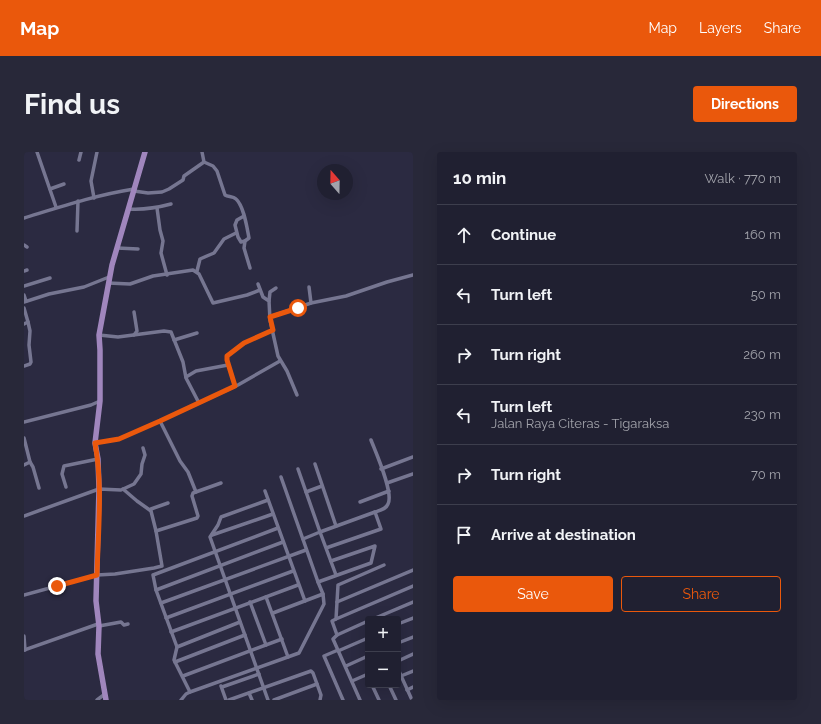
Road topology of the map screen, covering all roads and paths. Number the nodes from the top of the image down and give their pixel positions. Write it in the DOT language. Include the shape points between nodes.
graph roads {
  1 [pos="37,152"];
  2 [pos="81,152"];
  3 [pos="97,152"];
  4 [pos="145,152"];
  5 [pos="202,152"];
  6 [pos="79,160"];
  7 [pos="204,162"];
  8 [pos="64,184"];
  9 [pos="50,190"];
  10 [pos="134,190"];
  11 [pos="94,198"];
  12 [pos="78,202"];
  13 [pos="171,204"];
  14 [pos="56,207"];
  15 [pos="157,208"];
  16 [pos="129,209"];
  17 [pos="244,216"];
  18 [pos="24,218"];
  19 [pos="78,231"];
  20 [pos="236,233"];
  21 [pos="245,241"];
  22 [pos="117,248"];
  23 [pos="138,249"];
  24 [pos="250,268"];
  25 [pos="197,271"];
  26 [pos="167,275"];
  27 [pos="413,275"];
  28 [pos="50,278"];
  29 [pos="108,280"];
  30 [pos="258,284"];
  31 [pos="24,286"];
  32 [pos="309,287"];
  33 [pos="276,288"];
  34 [pos="260,290"];
  35 [pos="24,295"];
  36 [pos="269,301"];
  37 [pos="25,302"];
  38 [pos="311,303"];
  39 [pos="24,308"];
  40 [pos="134,312"];
  41 [pos="270,317"];
  42 [pos="26,323"];
  43 [pos="273,330"];
  44 [pos="197,333"];
  45 [pos="99,335"];
  46 [pos="134,335"];
  47 [pos="174,340"];
  48 [pos="280,361"];
  49 [pos="228,365"];
  50 [pos="24,366"];
  51 [pos="186,377"];
  52 [pos="235,386"];
  53 [pos="297,395"];
  54 [pos="100,401"];
  55 [pos="200,403"];
  56 [pos="160,421"];
  57 [pos="24,422"];
  58 [pos="24,438"];
  59 [pos="371,440"];
  60 [pos="95,443"];
  61 [pos="143,448"];
  62 [pos="413,457"];
  63 [pos="98,459"];
  64 [pos="30,462"];
  65 [pos="315,464"];
  66 [pos="24,465"];
  67 [pos="298,469"];
  68 [pos="381,469"];
  69 [pos="413,474"];
  70 [pos="281,477"];
  71 [pos="220,483"];
  72 [pos="387,483"];
  73 [pos="322,486"];
  74 [pos="66,487"];
  75 [pos="39,488"];
  76 [pos="99,489"];
  77 [pos="123,489"];
  78 [pos="265,491"];
  79 [pos="389,491"];
  80 [pos="196,492"];
  81 [pos="306,492"];
  82 [pos="268,500"];
  83 [pos="360,502"];
  84 [pos="168,503"];
  85 [pos="151,510"];
  86 [pos="375,512"];
  87 [pos="273,514"];
  88 [pos="24,516"];
  89 [pos="336,526"];
  90 [pos="278,528"];
  91 [pos="156,531"];
  92 [pos="320,532"];
  93 [pos="211,536"];
  94 [pos="303,539"];
  95 [pos="283,542"];
  96 [pos="326,548"];
  97 [pos="306,550"];
  98 [pos="214,551"];
  99 [pos="288,557"];
  100 [pos="331,561"];
  101 [pos="220,565"];
  102 [pos="384,565"];
  103 [pos="413,570"];
  104 [pos="293,571"];
  105 [pos="97,575"];
  106 [pos="336,575"];
  107 [pos="225,580"];
  108 [pos="318,582"];
  109 [pos="298,585"];
  110 [pos="413,586"];
  111 [pos="156,590"];
  112 [pos="24,594"];
  113 [pos="230,594"];
  114 [pos="323,594"];
  115 [pos="266,597"];
  116 [pos="305,601"];
  117 [pos="250,602"];
  118 [pos="337,602"];
  119 [pos="413,602"];
  120 [pos="161,603"];
  121 [pos="235,608"];
  122 [pos="273,613"];
  123 [pos="380,616"];
  124 [pos="166,618"];
  125 [pos="413,618"];
  126 [pos="336,619"];
  127 [pos="240,622"];
  128 [pos="365,622"];
  129 [pos="401,623"];
  130 [pos="128,624"];
  131 [pos="98,625"];
  132 [pos="172,632"];
  133 [pos="245,635"];
  134 [pos="337,635"];
  135 [pos="24,636"];
  136 [pos="413,636"];
  137 [pos="282,639"];
  138 [pos="365,639"];
  139 [pos="401,642"];
  140 [pos="266,645"];
  141 [pos="177,646"];
  142 [pos="25,650"];
  143 [pos="250,651"];
  144 [pos="338,651"];
  145 [pos="413,654"];
  146 [pos="288,657"];
  147 [pos="365,657"];
  148 [pos="401,659"];
  149 [pos="175,662"];
  150 [pos="346,666"];
  151 [pos="257,668"];
  152 [pos="413,671"];
  153 [pos="259,674"];
  154 [pos="365,675"];
  155 [pos="183,676"];
  156 [pos="401,676"];
  157 [pos="220,681"];
  158 [pos="352,681"];
  159 [pos="317,684"];
  160 [pos="222,687"];
  161 [pos="413,687"];
  162 [pos="264,688"];
  163 [pos="373,688"];
  164 [pos="390,688"];
  165 [pos="407,690"];
  166 [pos="190,692"];
  167 [pos="249,693"];
  168 [pos="106,697"];
  169 [pos="97,700"];
  170 [pos="181,700"];
  171 [pos="228,700"];
  172 [pos="252,700"];
  173 [pos="268,700"];
  174 [pos="274,700"];
  175 [pos="320,700"];
  176 [pos="344,700"];
  177 [pos="359,700"];
  178 [pos="379,700"];
  179 [pos="396,700"];
  180 [pos="412,700"];
  1 -- 9 [label="street"];
  2 -- 6 [label="street"];
  3 -- 11 [label="street" via="91,181"];
  4 -- 10 [label="main road"];
  5 -- 7 [label="street"];
  7 -- 10 [label="street" via="169,189 152,194"];
  7 -- 17 [label="street" via="219,175 225,195 238,200"];
  8 -- 9 [label="street"];
  9 -- 14 [label="street"];
  10 -- 11 [label="street"];
  10 -- 16 [label="main road"];
  11 -- 12 [label="street"];
  12 -- 14 [label="street"];
  12 -- 19 [label="street"];
  13 -- 15 [label="street"];
  14 -- 18 [label="street"];
  15 -- 16 [label="street"];
  15 -- 26 [label="street"];
  16 -- 22 [label="main road"];
  17 -- 20 [label="street" via="236,221"];
  17 -- 21 [label="street" via="249,238"];
  20 -- 21 [label="street" via="241,242"];
  20 -- 25 [label="street" via="224,239 214,253 200,259"];
  21 -- 24 [label="street" via="244,248"];
  22 -- 23 [label="street"];
  22 -- 29 [label="main road"];
  25 -- 26 [label="street"];
  25 -- 34 [label="street" via="213,303"];
  26 -- 29 [label="street" via="153,276 130,284"];
  27 -- 38 [label="street" via="346,296"];
  28 -- 31 [label="street"];
  29 -- 37 [label="street"];
  29 -- 45 [label="main road"];
  30 -- 34 [label="street"];
  32 -- 38 [label="street"];
  33 -- 36 [label="street" via="270,292"];
  34 -- 36 [label="street" via="263,297"];
  35 -- 37 [label="street"];
  36 -- 41 [label="street"];
  38 -- 41 [label="street"];
  39 -- 42 [label="street"];
  40 -- 46 [label="street" via="137,331"];
  41 -- 43 [label="street"];
  42 -- 50 [label="street" via="30,331 31,362"];
  43 -- 48 [label="street"];
  43 -- 49 [label="street" via="244,343 227,358"];
  44 -- 47 [label="street"];
  45 -- 46 [label="street"];
  45 -- 54 [label="main road"];
  46 -- 47 [label="street" via="169,331"];
  47 -- 51 [label="street"];
  48 -- 52 [label="street"];
  48 -- 53 [label="street"];
  49 -- 51 [label="street" via="196,371"];
  49 -- 52 [label="street"];
  51 -- 55 [label="street"];
  52 -- 55 [label="street"];
  54 -- 57 [label="street"];
  54 -- 60 [label="main road"];
  55 -- 56 [label="street"];
  56 -- 60 [label="street" via="119,439"];
  56 -- 80 [label="street"];
  58 -- 64 [label="street"];
  59 -- 68 [label="street"];
  60 -- 63 [label="main road"];
  61 -- 77 [label="street" via="145,455 141,474 134,484"];
  62 -- 68 [label="street"];
  63 -- 74 [label="street" via="64,466 62,474"];
  63 -- 76 [label="main road"];
  64 -- 66 [label="street"];
  64 -- 75 [label="street"];
  65 -- 73 [label="street"];
  67 -- 81 [label="street"];
  68 -- 72 [label="street"];
  69 -- 72 [label="street"];
  70 -- 94 [label="street"];
  71 -- 80 [label="street"];
  72 -- 79 [label="street"];
  73 -- 81 [label="street"];
  73 -- 89 [label="street"];
  76 -- 77 [label="street"];
  76 -- 88 [label="street"];
  76 -- 105 [label="main road"];
  77 -- 85 [label="street"];
  78 -- 82 [label="street"];
  79 -- 83 [label="street"];
  79 -- 86 [label="street" via="389,503 385,508"];
  80 -- 91 [label="street" via="192,496 197,518"];
  81 -- 92 [label="street"];
  82 -- 87 [label="street"];
  82 -- 93 [label="street" via="220,517"];
  84 -- 85 [label="street"];
  85 -- 91 [label="street"];
  86 -- 89 [label="street"];
  86 -- 96 [label="street" via="381,529"];
  87 -- 90 [label="street"];
  87 -- 93 [label="street"];
  89 -- 92 [label="street"];
  90 -- 95 [label="street"];
  90 -- 98 [label="street"];
  91 -- 105 [label="street" via="162,566"];
  92 -- 94 [label="street"];
  92 -- 96 [label="street"];
  93 -- 98 [label="street"];
  94 -- 97 [label="street"];
  95 -- 99 [label="street"];
  95 -- 101 [label="street"];
  96 -- 100 [label="street"];
  97 -- 99 [label="street"];
  97 -- 108 [label="street"];
  98 -- 101 [label="street"];
  98 -- 111 [label="street" via="153,575"];
  99 -- 104 [label="street"];
  99 -- 107 [label="street"];
  100 -- 106 [label="street"];
  100 -- 106 [label="street" via="375,546 371,563"];
  101 -- 107 [label="street"];
  101 -- 111 [label="street"];
  102 -- 118 [label="street" via="338,585"];
  103 -- 118 [label="street"];
  104 -- 109 [label="street"];
  104 -- 113 [label="street"];
  105 -- 112 [label="street"];
  105 -- 131 [label="main road"];
  106 -- 108 [label="street"];
  107 -- 113 [label="street"];
  107 -- 120 [label="street"];
  108 -- 114 [label="street"];
  109 -- 115 [label="street"];
  109 -- 116 [label="street"];
  110 -- 126 [label="street"];
  111 -- 120 [label="street"];
  113 -- 121 [label="street"];
  113 -- 124 [label="street"];
  114 -- 116 [label="street"];
  114 -- 146 [label="street" via="324,604 299,652"];
  115 -- 117 [label="street"];
  115 -- 122 [label="street"];
  116 -- 122 [label="street"];
  117 -- 121 [label="street"];
  117 -- 140 [label="street"];
  118 -- 126 [label="street"];
  119 -- 123 [label="street"];
  120 -- 124 [label="street"];
  121 -- 127 [label="street"];
  121 -- 132 [label="street"];
  122 -- 137 [label="street"];
  124 -- 132 [label="street"];
  125 -- 129 [label="street"];
  126 -- 134 [label="street" via="332,621"];
  127 -- 133 [label="street"];
  127 -- 141 [label="street"];
  128 -- 134 [label="street"];
  130 -- 131 [label="street" via="123,625 121,622"];
  131 -- 142 [label="street"];
  131 -- 168 [label="main road" via="98,654"];
  132 -- 141 [label="street"];
  133 -- 143 [label="street"];
  133 -- 149 [label="street"];
  134 -- 144 [label="street" via="333,639"];
  135 -- 142 [label="street"];
  136 -- 139 [label="street"];
  137 -- 140 [label="street"];
  137 -- 146 [label="street"];
  138 -- 144 [label="street"];
  140 -- 143 [label="street"];
  141 -- 149 [label="street"];
  143 -- 151 [label="street"];
  143 -- 155 [label="street"];
  144 -- 150 [label="street"];
  144 -- 176 [label="street" via="324,656"];
  145 -- 148 [label="street"];
  146 -- 151 [label="street"];
  147 -- 150 [label="street"];
  149 -- 155 [label="street"];
  150 -- 158 [label="street"];
  151 -- 153 [label="street"];
  151 -- 157 [label="street"];
  152 -- 156 [label="street"];
  153 -- 160 [label="street"];
  153 -- 162 [label="street"];
  154 -- 158 [label="street"];
  155 -- 166 [label="street"];
  156 -- 165 [label="street"];
  157 -- 160 [label="street"];
  157 -- 166 [label="street"];
  158 -- 177 [label="street"];
  159 -- 162 [label="street" via="311,671"];
  159 -- 174 [label="street"];
  159 -- 175 [label="street"];
  160 -- 171 [label="street"];
  161 -- 165 [label="street"];
  162 -- 167 [label="street"];
  162 -- 173 [label="street"];
  163 -- 178 [label="street"];
  164 -- 179 [label="street"];
  165 -- 180 [label="street"];
  166 -- 170 [label="street"];
  167 -- 171 [label="street"];
  167 -- 172 [label="street"];
  168 -- 169 [label="street"];
}
